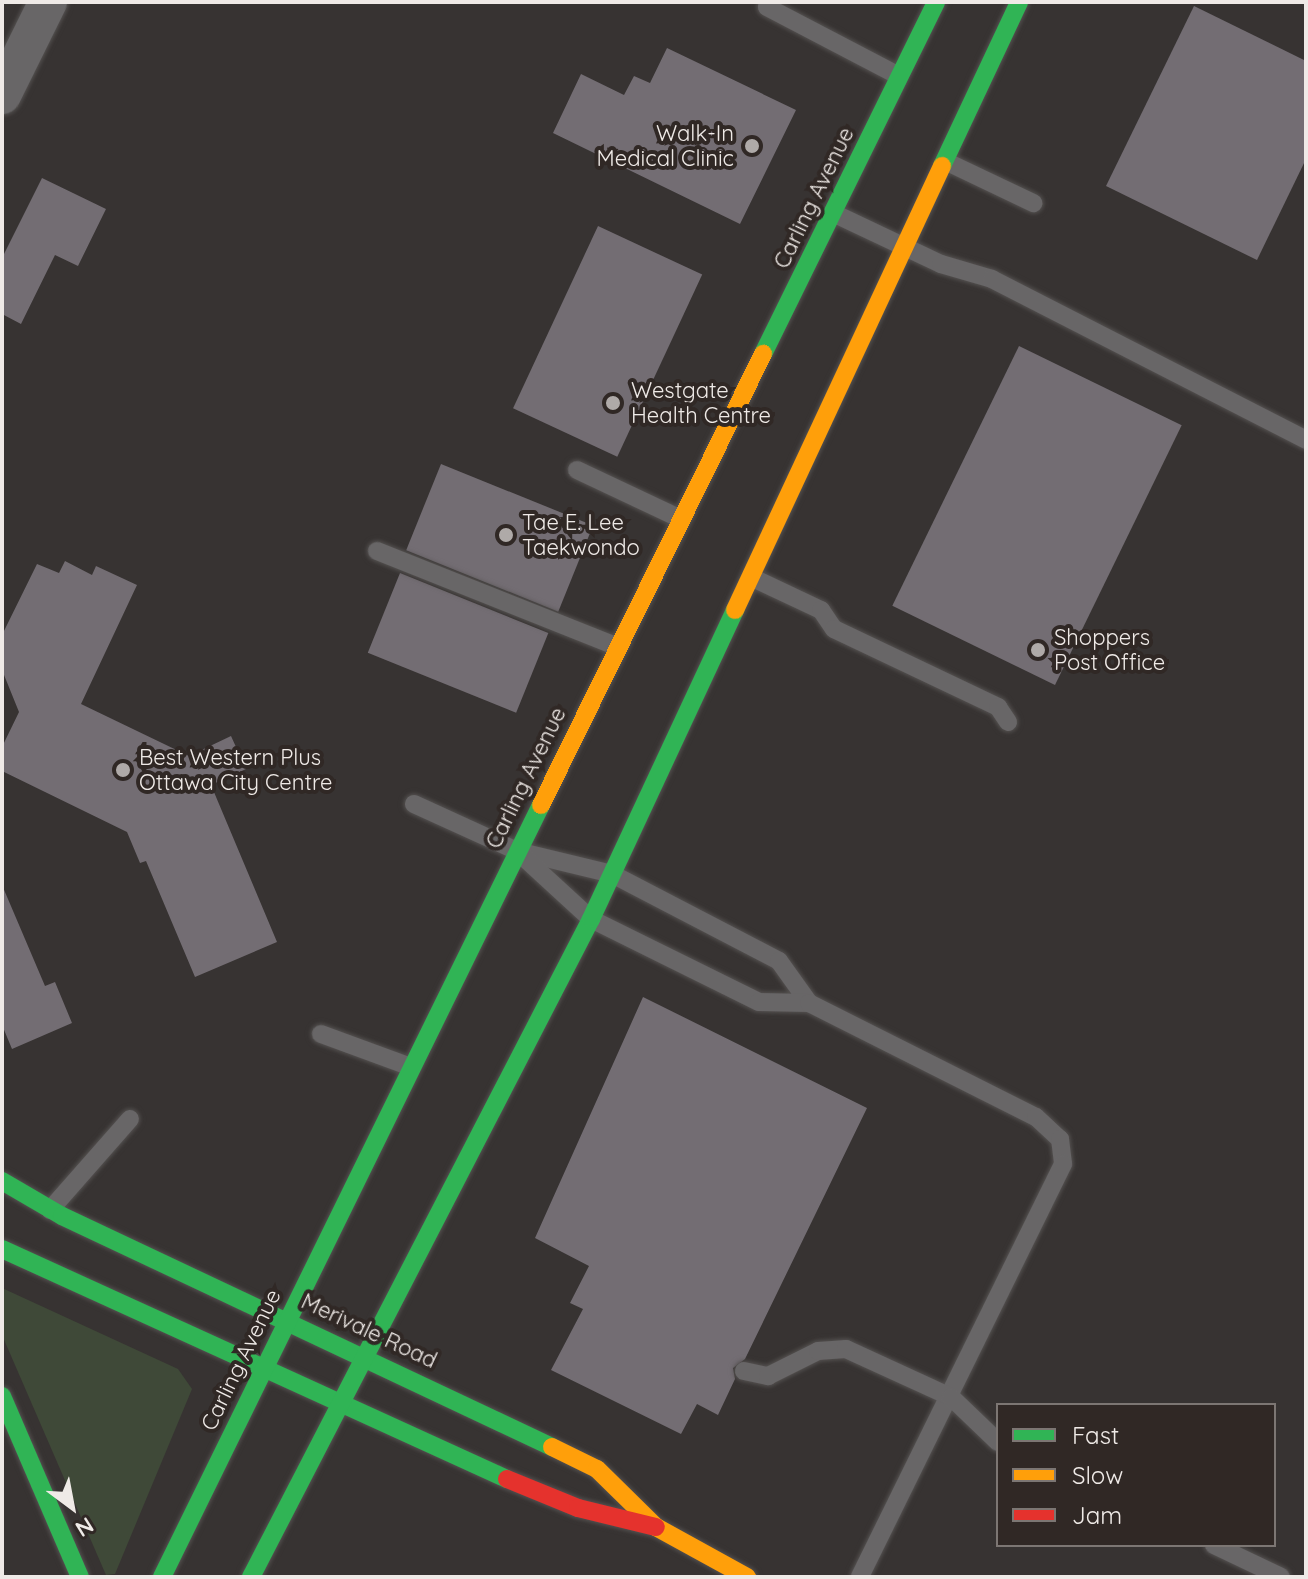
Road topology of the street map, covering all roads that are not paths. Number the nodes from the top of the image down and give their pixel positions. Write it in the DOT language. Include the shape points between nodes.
graph roads {
  1 [pos="48,2"];
  2 [pos="769,2"];
  3 [pos="936,2"];
  4 [pos="1019,2"];
  5 [pos="899,76"];
  6 [pos="2,95"];
  7 [pos="945,161"];
  8 [pos="1033,203"];
  9 [pos="833,213"];
  10 [pos="906,249"];
  11 [pos="1306,440"];
  12 [pos="577,470"];
  13 [pos="681,519"];
  14 [pos="377,551"];
  15 [pos="755,579"];
  16 [pos="618,647"];
  17 [pos="1008,722"];
  18 [pos="414,804"];
  19 [pos="517,851"];
  20 [pos="612,874"];
  21 [pos="591,919"];
  22 [pos="809,1003"];
  23 [pos="321,1034"];
  24 [pos="411,1067"];
  25 [pos="130,1119"];
  26 [pos="2,1181"];
  27 [pos="50,1210"];
  28 [pos="2,1249"];
  29 [pos="287,1319"];
  30 [pos="362,1352"];
  31 [pos="265,1367"];
  32 [pos="744,1371"];
  33 [pos="2,1396"];
  34 [pos="951,1397"];
  35 [pos="336,1403"];
  36 [pos="996,1440"];
  37 [pos="656,1527"];
  38 [pos="1218,1547"];
  39 [pos="80,1577"];
  40 [pos="162,1577"];
  41 [pos="251,1577"];
  42 [pos="747,1577"];
  43 [pos="860,1577"];
  44 [pos="1281,1577"];
  1 -- 6 [label="street"];
  2 -- 5 [label="lane" via="767,7"];
  3 -- 5 [label="main road, Carling Avenue"];
  4 -- 7 [label="main road"];
  5 -- 9 [label="main road, Carling Avenue"];
  7 -- 8 [label="lane"];
  7 -- 10 [label="main road"];
  9 -- 10 [label="lane"];
  9 -- 13 [label="main road, Carling Avenue"];
  10 -- 11 [label="lane" via="992,279"];
  10 -- 15 [label="main road"];
  12 -- 13 [label="lane"];
  13 -- 16 [label="main road, Carling Avenue"];
  14 -- 16 [label="lane"];
  15 -- 17 [label="lane" via="821,610 834,629 998,707"];
  15 -- 20 [label="main road"];
  16 -- 19 [label="main road, Carling Avenue"];
  18 -- 19 [label="lane"];
  19 -- 20 [label="lane"];
  19 -- 21 [label="lane"];
  19 -- 24 [label="main road, Carling Avenue"];
  20 -- 21 [label="main road"];
  20 -- 22 [label="lane" via="779,961"];
  21 -- 22 [label="lane" via="759,1002"];
  21 -- 30 [label="main road"];
  22 -- 34 [label="lane" via="1036,1117 1060,1139 1063,1164"];
  23 -- 24 [label="lane"];
  24 -- 29 [label="main road, Carling Avenue"];
  25 -- 27 [label="lane"];
  26 -- 27 [label="main road, Merivale Road"];
  27 -- 29 [label="main road, Merivale Road"];
  28 -- 31 [label="main road, Merivale Road"];
  29 -- 30 [label="main road, Merivale Road"];
  29 -- 31 [label="main road, Carling Avenue"];
  30 -- 35 [label="main road"];
  30 -- 37 [label="main road, Merivale Road" via="597,1469"];
  31 -- 35 [label="main road, Merivale Road"];
  31 -- 40 [label="main road, Carling Avenue"];
  32 -- 34 [label="lane" via="768,1376 818,1351 846,1349"];
  33 -- 39 [label="main road"];
  34 -- 36 [label="lane"];
  34 -- 43 [label="lane"];
  35 -- 37 [label="main road, Merivale Road" via="578,1508"];
  35 -- 41 [label="main road"];
  37 -- 42 [label="main road, Merivale Road"];
  38 -- 44 [label="lane"];
}
